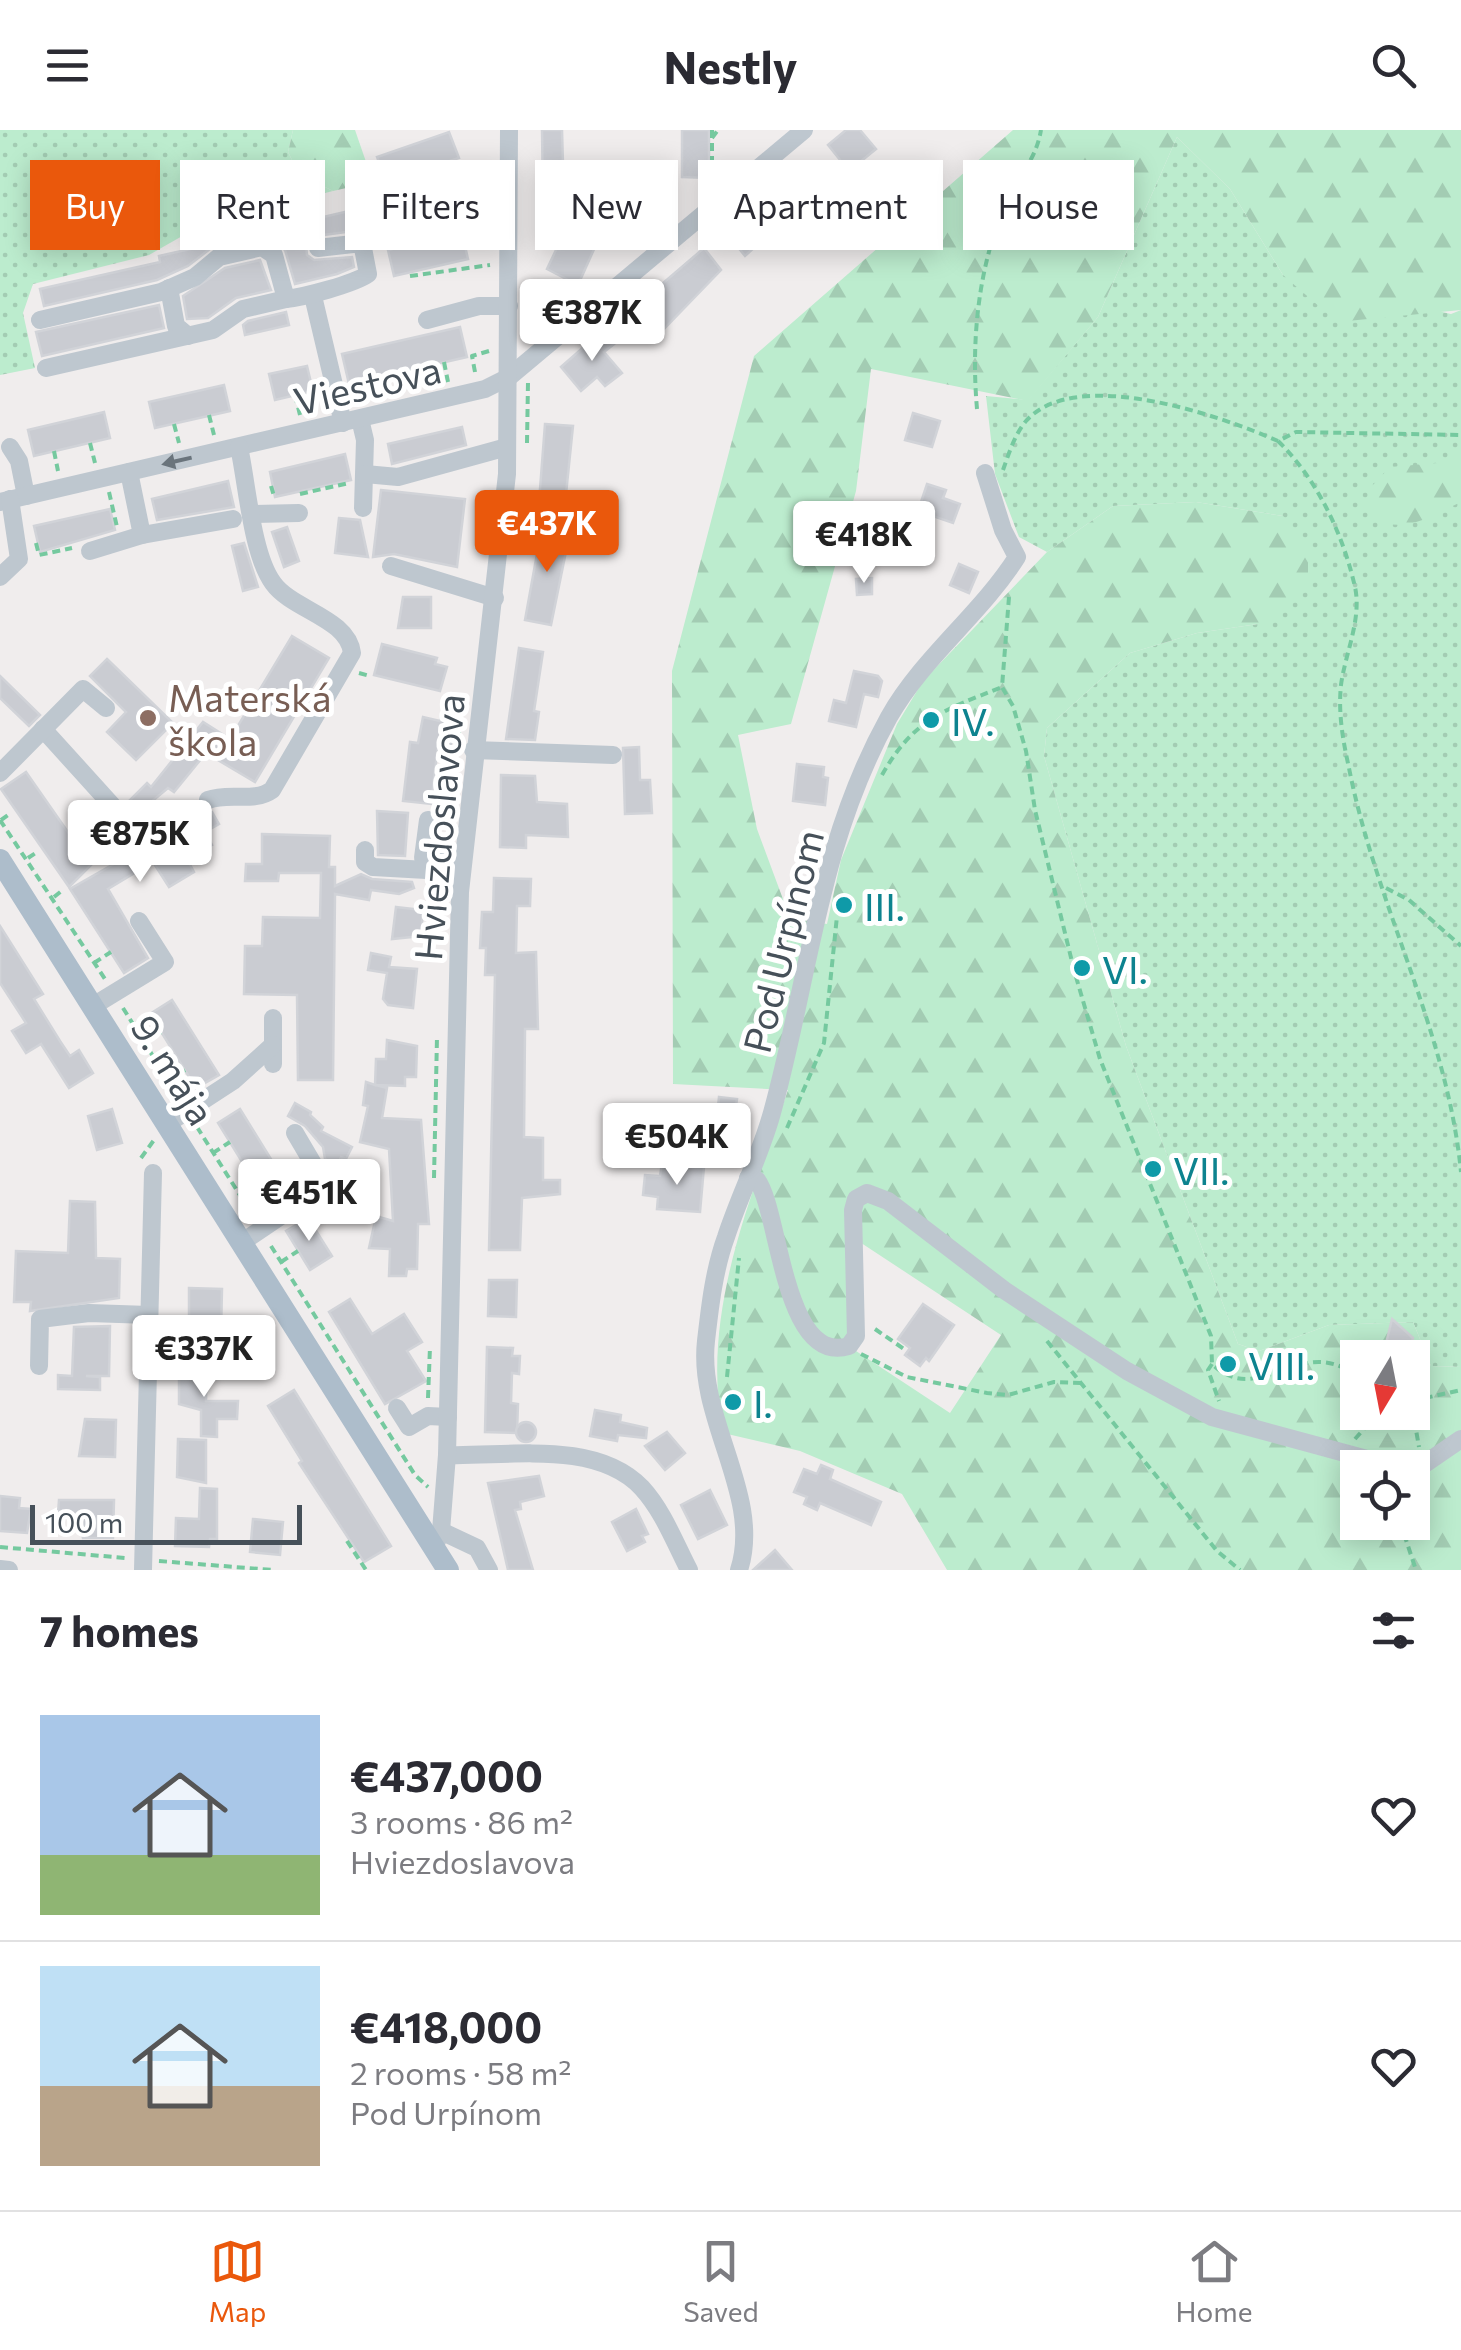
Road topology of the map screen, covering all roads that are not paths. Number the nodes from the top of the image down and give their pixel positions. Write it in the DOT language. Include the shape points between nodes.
graph roads {
  1 [pos="509,130"];
  2 [pos="804,130"];
  3 [pos="325,247"];
  4 [pos="274,250"];
  5 [pos="274,255"];
  6 [pos="168,288"];
  7 [pos="313,296"];
  8 [pos="286,300"];
  9 [pos="509,306"];
  10 [pos="40,320"];
  11 [pos="426,320"];
  12 [pos="188,336"];
  13 [pos="46,368"];
  14 [pos="508,377"];
  15 [pos="352,421"];
  16 [pos="10,447"];
  17 [pos="239,447"];
  18 [pos="517,447"];
  19 [pos="128,472"];
  20 [pos="986,473"];
  21 [pos="360,478"];
  22 [pos="12,499"];
  23 [pos="363,508"];
  24 [pos="299,513"];
  25 [pos="253,514"];
  26 [pos="234,519"];
  27 [pos="142,534"];
  28 [pos="90,551"];
  29 [pos="391,566"];
  30 [pos="0,577"];
  31 [pos="494,598"];
  32 [pos="106,708"];
  33 [pos="42,730"];
  34 [pos="473,750"];
  35 [pos="613,756"];
  36 [pos="0,773"];
  37 [pos="208,800"];
  38 [pos="172,815"];
  39 [pos="428,820"];
  40 [pos="365,850"];
  41 [pos="0,860"];
  42 [pos="462,867"];
  43 [pos="140,920"];
  44 [pos="93,1006"];
  45 [pos="273,1018"];
  46 [pos="273,1044"];
  47 [pos="274,1064"];
  48 [pos="160,1132"];
  49 [pos="295,1133"];
  50 [pos="153,1173"];
  51 [pos="748,1178"];
  52 [pos="251,1237"];
  53 [pos="149,1315"];
  54 [pos="38,1366"];
  55 [pos="397,1408"];
  56 [pos="448,1417"];
  57 [pos="1461,1439"];
  58 [pos="447,1455"];
  59 [pos="437,1540"];
  60 [pos="143,1563"];
  61 [pos="0,1569"];
  62 [pos="9,1570"];
  63 [pos="448,1570"];
  64 [pos="490,1570"];
  65 [pos="689,1570"];
  66 [pos="739,1570"];
  1 -- 9 [label="street, Hviezdoslavova"];
  2 -- 14 [label="street, Viestova"];
  3 -- 7 [label="street" via="362,244 370,268 363,278"];
  4 -- 5 [label="street"];
  5 -- 6 [label="street" via="262,248 219,257 196,277"];
  5 -- 8 [label="street"];
  6 -- 10 [label="street"];
  6 -- 12 [label="street" via="176,326"];
  7 -- 8 [label="street"];
  7 -- 15 [label="street"];
  8 -- 12 [label="street" via="243,308 213,330"];
  9 -- 11 [label="street"];
  9 -- 14 [label="street, Hviezdoslavova"];
  12 -- 13 [label="street"];
  14 -- 15 [label="street, Viestova" via="486,389"];
  14 -- 18 [label="street, Hviezdoslavova"];
  15 -- 17 [label="street, Viestova"];
  15 -- 21 [label="street"];
  16 -- 22 [label="street" via="20,462"];
  17 -- 19 [label="street, Viestova, one-way"];
  17 -- 25 [label="street"];
  18 -- 21 [label="street" via="398,477"];
  18 -- 31 [label="street, Hviezdoslavova"];
  19 -- 22 [label="street, Viestova"];
  19 -- 27 [label="street"];
  20 -- 51 [label="street, Pod Urpínom" via="1017,557 916,676 864,770 824,874 792,1039"];
  21 -- 23 [label="street"];
  22 -- 30 [label="street" via="20,559"];
  24 -- 25 [label="street"];
  25 -- 37 [label="street" via="274,586 342,632 352,653 272,790 262,797"];
  26 -- 27 [label="street"];
  27 -- 28 [label="street"];
  29 -- 31 [label="street"];
  31 -- 34 [label="street, Hviezdoslavova"];
  32 -- 33 [label="street" via="83,689"];
  33 -- 36 [label="street"];
  33 -- 38 [label="street" via="129,824 148,827"];
  34 -- 35 [label="street"];
  34 -- 42 [label="street, Hviezdoslavova"];
  39 -- 42 [label="street" via="423,858"];
  40 -- 42 [label="street" via="364,862 373,867"];
  41 -- 44 [label="main road, 9. mája"];
  42 -- 56 [label="street, Hviezdoslavova"];
  43 -- 44 [label="street" via="165,962"];
  44 -- 48 [label="main road, 9. mája"];
  45 -- 46 [label="street"];
  46 -- 47 [label="street"];
  46 -- 48 [label="street"];
  48 -- 52 [label="main road, 9. mája"];
  49 -- 52 [label="street" via="315,1167 314,1187"];
  50 -- 53 [label="street"];
  51 -- 57 [label="street" via="768,1198 777,1253 802,1321 826,1345 849,1346 856,1336 854,1202 867,1193 888,1200 1004,1290 1127,1370 1227,1420 1389,1465 1415,1465"];
  51 -- 66 [label="street, Pod Urpínom" via="718,1265 704,1356 716,1428 746,1528"];
  52 -- 59 [label="main road, 9. mája"];
  53 -- 54 [label="street" via="40,1319"];
  53 -- 60 [label="street"];
  55 -- 56 [label="street" via="409,1427 428,1416"];
  56 -- 58 [label="street, Hviezdoslavova"];
  58 -- 59 [label="street, Hviezdoslavova"];
  58 -- 65 [label="street" via="577,1457 619,1470 657,1508"];
  59 -- 63 [label="main road, 9. mája"];
  59 -- 64 [label="street" via="477,1548"];
  61 -- 62 [label="street"];
}
